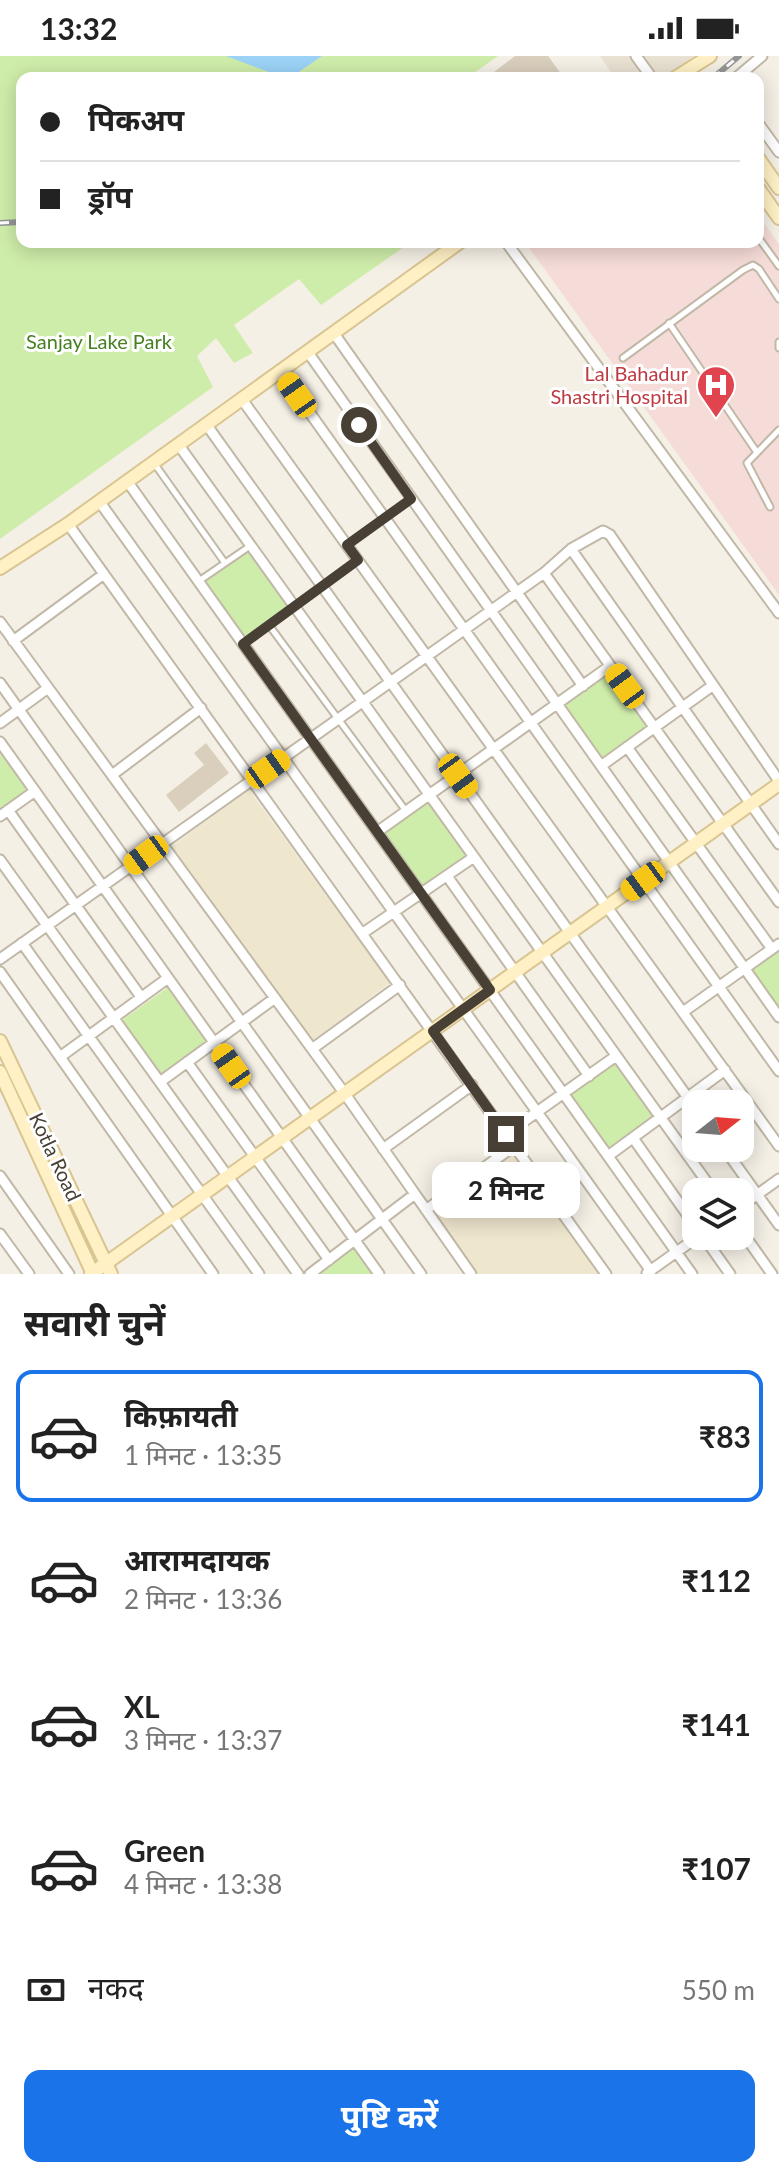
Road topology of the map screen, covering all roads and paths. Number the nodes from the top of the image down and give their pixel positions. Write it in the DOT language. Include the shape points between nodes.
graph roads {
  1 [pos="762,56"];
  2 [pos="743,72"];
  3 [pos="764,131"];
  4 [pos="779,152"];
  5 [pos="764,167"];
  6 [pos="779,188"];
  7 [pos="764,197"];
  8 [pos="779,218"];
  9 [pos="764,245"];
  10 [pos="452,248"];
  11 [pos="510,248"];
  12 [pos="779,266"];
  13 [pos="779,299"];
  14 [pos="669,323"];
  15 [pos="333,332"];
  16 [pos="779,342"];
  17 [pos="779,348"];
  18 [pos="307,351"];
  19 [pos="623,358"];
  20 [pos="280,371"];
  21 [pos="241,398"];
  22 [pos="206,424"];
  23 [pos="779,430"];
  24 [pos="178,444"];
  25 [pos="756,451"];
  26 [pos="154,462"];
  27 [pos="127,481"];
  28 [pos="411,499"];
  29 [pos="99,501"];
  30 [pos="770,507"];
  31 [pos="385,518"];
  32 [pos="68,524"];
  33 [pos="251,545"];
  34 [pos="347,545"];
  35 [pos="571,549"];
  36 [pos="358,560"];
  37 [pos="225,563"];
  38 [pos="0,568"];
  39 [pos="544,573"];
  40 [pos="104,574"];
  41 [pos="199,581"];
  42 [pos="322,586"];
  43 [pos="516,593"];
  44 [pos="294,606"];
  45 [pos="491,611"];
  46 [pos="779,613"];
  47 [pos="0,622"];
  48 [pos="269,625"];
  49 [pos="464,629"];
  50 [pos="13,641"];
  51 [pos="243,644"];
  52 [pos="427,656"];
  53 [pos="610,666"];
  54 [pos="391,682"];
  55 [pos="0,683"];
  56 [pos="583,686"];
  57 [pos="712,686"];
  58 [pos="48,688"];
  59 [pos="363,701"];
  60 [pos="557,704"];
  61 [pos="682,707"];
  62 [pos="201,708"];
  63 [pos="18,710"];
  64 [pos="338,719"];
  65 [pos="0,723"];
  66 [pos="531,724"];
  67 [pos="654,728"];
  68 [pos="311,738"];
  69 [pos="0,742"];
  70 [pos="627,747"];
  71 [pos="495,750"];
  72 [pos="283,758"];
  73 [pos="601,766"];
  74 [pos="112,775"];
  75 [pos="458,776"];
  76 [pos="252,780"];
  77 [pos="779,782"];
  78 [pos="35,791"];
  79 [pos="430,795"];
  80 [pos="751,804"];
  81 [pos="406,811"];
  82 [pos="4,813"];
  83 [pos="723,824"];
  84 [pos="377,832"];
  85 [pos="696,843"];
  86 [pos="162,844"];
  87 [pos="779,844"];
  88 [pos="474,857"];
  89 [pos="0,860"];
  90 [pos="669,862"];
  91 [pos="130,867"];
  92 [pos="447,876"];
  93 [pos="643,881"];
  94 [pos="103,886"];
  95 [pos="421,893"];
  96 [pos="779,902"];
  97 [pos="76,905"];
  98 [pos="607,907"];
  99 [pos="394,912"];
  100 [pos="47,925"];
  101 [pos="363,933"];
  102 [pos="570,933"];
  103 [pos="22,943"];
  104 [pos="775,946"];
  105 [pos="542,953"];
  106 [pos="0,959"];
  107 [pos="744,968"];
  108 [pos="0,972"];
  109 [pos="516,972"];
  110 [pos="168,978"];
  111 [pos="400,985"];
  112 [pos="719,987"];
  113 [pos="490,990"];
  114 [pos="141,997"];
  115 [pos="275,998"];
  116 [pos="464,1009"];
  117 [pos="683,1012"];
  118 [pos="113,1017"];
  119 [pos="779,1017"];
  120 [pos="241,1022"];
  121 [pos="433,1031"];
  122 [pos="89,1036"];
  123 [pos="0,1041"];
  124 [pos="214,1042"];
  125 [pos="312,1049"];
  126 [pos="616,1056"];
  127 [pos="60,1057"];
  128 [pos="187,1062"];
  129 [pos="725,1070"];
  130 [pos="779,1071"];
  131 [pos="0,1072"];
  132 [pos="589,1076"];
  133 [pos="160,1082"];
  134 [pos="472,1085"];
  135 [pos="683,1090"];
  136 [pos="698,1090"];
  137 [pos="345,1094"];
  138 [pos="564,1094"];
  139 [pos="682,1102"];
  140 [pos="537,1112"];
  141 [pos="660,1118"];
  142 [pos="310,1119"];
  143 [pos="506,1134"];
  144 [pos="633,1138"];
  145 [pos="283,1139"];
  146 [pos="514,1146"];
  147 [pos="779,1146"];
  148 [pos="383,1149"];
  149 [pos="608,1156"];
  150 [pos="256,1158"];
  151 [pos="734,1162"];
  152 [pos="0,1176"];
  153 [pos="229,1178"];
  154 [pos="704,1178"];
  155 [pos="779,1179"];
  156 [pos="4,1189"];
  157 [pos="415,1194"];
  158 [pos="758,1195"];
  159 [pos="203,1196"];
  160 [pos="754,1198"];
  161 [pos="682,1207"];
  162 [pos="426,1210"];
  163 [pos="173,1218"];
  164 [pos="382,1219"];
  165 [pos="779,1225"];
  166 [pos="0,1234"];
  167 [pos="355,1240"];
  168 [pos="682,1249"];
  169 [pos="754,1249"];
  170 [pos="712,1250"];
  171 [pos="677,1252"];
  172 [pos="329,1260"];
  173 [pos="108,1269"];
  174 [pos="648,1272"];
  175 [pos="29,1274"];
  176 [pos="69,1274"];
  177 [pos="92,1274"];
  178 [pos="213,1274"];
  179 [pos="259,1274"];
  180 [pos="298,1274"];
  181 [pos="310,1274"];
  182 [pos="379,1274"];
  183 [pos="421,1274"];
  184 [pos="471,1274"];
  185 [pos="606,1274"];
  186 [pos="692,1274"];
  187 [pos="730,1274"];
  188 [pos="772,1274"];
  1 -- 2 [label="street"];
  3 -- 4 [label="street"];
  5 -- 6 [label="street"];
  7 -- 8 [label="street"];
  9 -- 12 [label="lane"];
  10 -- 15 [label="street"];
  11 -- 46 [label="street"];
  13 -- 14 [label="lane" via="753,265"];
  14 -- 19 [label="lane"];
  14 -- 25 [label="lane"];
  15 -- 18 [label="street"];
  15 -- 43 [label="street"];
  16 -- 17 [label="lane"];
  18 -- 20 [label="street"];
  18 -- 28 [label="street"];
  20 -- 21 [label="street"];
  20 -- 31 [label="street"];
  21 -- 22 [label="street"];
  21 -- 34 [label="street"];
  22 -- 24 [label="street"];
  22 -- 42 [label="street"];
  23 -- 25 [label="lane"];
  24 -- 26 [label="street"];
  24 -- 33 [label="street"];
  25 -- 30 [label="lane" via="748,470"];
  26 -- 27 [label="street"];
  26 -- 37 [label="lane"];
  27 -- 29 [label="street"];
  27 -- 41 [label="street"];
  28 -- 31 [label="lane"];
  28 -- 45 [label="street"];
  29 -- 32 [label="street"];
  29 -- 72 [label="street"];
  31 -- 34 [label="lane"];
  31 -- 49 [label="street"];
  32 -- 38 [label="street"];
  32 -- 40 [label="street"];
  33 -- 37 [label="lane"];
  33 -- 44 [label="street"];
  34 -- 36 [label="street"];
  35 -- 39 [label="street"];
  35 -- 57 [label="street" via="603,531 610,535"];
  35 -- 61 [label="street"];
  36 -- 42 [label="lane"];
  36 -- 52 [label="street"];
  37 -- 41 [label="lane"];
  39 -- 43 [label="street"];
  39 -- 53 [label="street"];
  40 -- 50 [label="street"];
  40 -- 62 [label="street"];
  41 -- 51 [label="street"];
  42 -- 44 [label="lane"];
  42 -- 54 [label="street"];
  43 -- 45 [label="street"];
  43 -- 56 [label="street"];
  44 -- 48 [label="lane"];
  44 -- 59 [label="street"];
  45 -- 49 [label="street"];
  45 -- 60 [label="street"];
  47 -- 50 [label="street"];
  48 -- 51 [label="lane"];
  48 -- 64 [label="lane"];
  49 -- 52 [label="street"];
  49 -- 66 [label="street"];
  50 -- 58 [label="street"];
  51 -- 68 [label="street"];
  52 -- 54 [label="street"];
  52 -- 71 [label="street"];
  53 -- 56 [label="street"];
  53 -- 67 [label="street"];
  54 -- 59 [label="street"];
  54 -- 75 [label="street"];
  55 -- 63 [label="street"];
  56 -- 60 [label="street"];
  57 -- 61 [label="street"];
  57 -- 77 [label="street"];
  58 -- 63 [label="street"];
  58 -- 74 [label="street"];
  59 -- 64 [label="street"];
  59 -- 79 [label="street"];
  60 -- 66 [label="street"];
  60 -- 73 [label="street"];
  61 -- 67 [label="street"];
  61 -- 80 [label="street"];
  62 -- 74 [label="street"];
  62 -- 76 [label="street"];
  63 -- 65 [label="street"];
  63 -- 91 [label="street"];
  64 -- 68 [label="street"];
  64 -- 81 [label="lane"];
  66 -- 71 [label="street"];
  66 -- 93 [label="street"];
  67 -- 70 [label="street"];
  67 -- 83 [label="street"];
  68 -- 72 [label="street"];
  68 -- 84 [label="street"];
  69 -- 78 [label="street"];
  70 -- 73 [label="street"];
  70 -- 85 [label="street"];
  71 -- 75 [label="street"];
  71 -- 98 [label="street"];
  72 -- 76 [label="street"];
  72 -- 99 [label="street"];
  73 -- 90 [label="street"];
  74 -- 86 [label="street"];
  75 -- 79 [label="street"];
  75 -- 102 [label="street"];
  76 -- 86 [label="street"];
  76 -- 101 [label="street"];
  77 -- 80 [label="street"];
  78 -- 82 [label="street"];
  78 -- 94 [label="street"];
  79 -- 81 [label="street"];
  79 -- 88 [label="street"];
  80 -- 83 [label="street"];
  80 -- 87 [label="street"];
  81 -- 84 [label="street"];
  82 -- 97 [label="street"];
  83 -- 85 [label="street"];
  83 -- 96 [label="street"];
  84 -- 95 [label="street"];
  85 -- 90 [label="street"];
  85 -- 104 [label="street"];
  86 -- 91 [label="street"];
  86 -- 115 [label="street"];
  88 -- 92 [label="street"];
  88 -- 105 [label="street"];
  89 -- 100 [label="street"];
  90 -- 93 [label="street"];
  90 -- 107 [label="street"];
  91 -- 94 [label="street"];
  91 -- 120 [label="street"];
  92 -- 95 [label="street"];
  92 -- 109 [label="street"];
  93 -- 98 [label="street"];
  93 -- 112 [label="street"];
  94 -- 97 [label="street"];
  94 -- 110 [label="street"];
  95 -- 99 [label="street"];
  95 -- 113 [label="street"];
  97 -- 100 [label="street"];
  97 -- 114 [label="street"];
  98 -- 102 [label="street"];
  98 -- 117 [label="street"];
  99 -- 101 [label="street"];
  99 -- 116 [label="street"];
  100 -- 103 [label="street"];
  100 -- 118 [label="street"];
  101 -- 111 [label="street"];
  102 -- 105 [label="street"];
  102 -- 135 [label="street"];
  103 -- 106 [label="street"];
  103 -- 122 [label="street"];
  104 -- 107 [label="street"];
  105 -- 109 [label="street"];
  105 -- 126 [label="street"];
  107 -- 112 [label="street"];
  107 -- 119 [label="street"];
  108 -- 127 [label="street"];
  109 -- 113 [label="street"];
  109 -- 132 [label="street"];
  110 -- 114 [label="street"];
  110 -- 124 [label="street"];
  111 -- 121 [label="street"];
  111 -- 125 [label="street"];
  112 -- 117 [label="street"];
  112 -- 130 [label="street"];
  113 -- 116 [label="street"];
  113 -- 138 [label="street"];
  114 -- 118 [label="street"];
  115 -- 120 [label="street"];
  115 -- 125 [label="street"];
  116 -- 121 [label="street"];
  116 -- 140 [label="street"];
  117 -- 129 [label="street"];
  118 -- 122 [label="street"];
  118 -- 133 [label="street"];
  120 -- 124 [label="street"];
  120 -- 142 [label="street"];
  121 -- 134 [label="street"];
  121 -- 137 [label="street"];
  122 -- 127 [label="street"];
  122 -- 159 [label="street"];
  123 -- 173 [label="street, Kotla Road"];
  124 -- 128 [label="street"];
  124 -- 145 [label="street"];
  125 -- 137 [label="street"];
  126 -- 132 [label="street"];
  126 -- 141 [label="street"];
  127 -- 163 [label="street"];
  128 -- 133 [label="street"];
  128 -- 150 [label="street"];
  129 -- 136 [label="street"];
  129 -- 147 [label="street"];
  131 -- 177 [label="street, Kotla Road"];
  132 -- 138 [label="street"];
  133 -- 153 [label="street"];
  134 -- 143 [label="street"];
  134 -- 148 [label="street"];
  137 -- 142 [label="street"];
  137 -- 148 [label="street"];
  138 -- 140 [label="street"];
  138 -- 149 [label="street"];
  139 -- 141 [label="street"];
  140 -- 143 [label="street"];
  140 -- 174 [label="street"];
  141 -- 144 [label="street"];
  141 -- 154 [label="street"];
  142 -- 145 [label="street"];
  142 -- 164 [label="street"];
  143 -- 146 [label="street"];
  144 -- 149 [label="street"];
  144 -- 161 [label="street"];
  145 -- 150 [label="street"];
  145 -- 167 [label="street"];
  146 -- 162 [label="street"];
  146 -- 185 [label="street"];
  148 -- 157 [label="street"];
  149 -- 171 [label="street"];
  150 -- 153 [label="street"];
  150 -- 172 [label="street"];
  151 -- 158 [label="street"];
  152 -- 156 [label="street"];
  153 -- 159 [label="street"];
  153 -- 180 [label="street"];
  155 -- 158 [label="street"];
  156 -- 176 [label="street"];
  157 -- 162 [label="street"];
  157 -- 164 [label="street"];
  158 -- 160 [label="street"];
  158 -- 165 [label="street"];
  159 -- 163 [label="street"];
  159 -- 179 [label="street"];
  162 -- 184 [label="street"];
  163 -- 173 [label="street"];
  163 -- 178 [label="street"];
  164 -- 167 [label="street"];
  164 -- 183 [label="street"];
  166 -- 175 [label="street"];
  167 -- 172 [label="street"];
  167 -- 182 [label="street"];
  168 -- 171 [label="street"];
  169 -- 188 [label="street"];
  170 -- 187 [label="street"];
  171 -- 174 [label="street"];
  171 -- 186 [label="street"];
  172 -- 181 [label="street"];
  173 -- 177 [label="street"];
}
